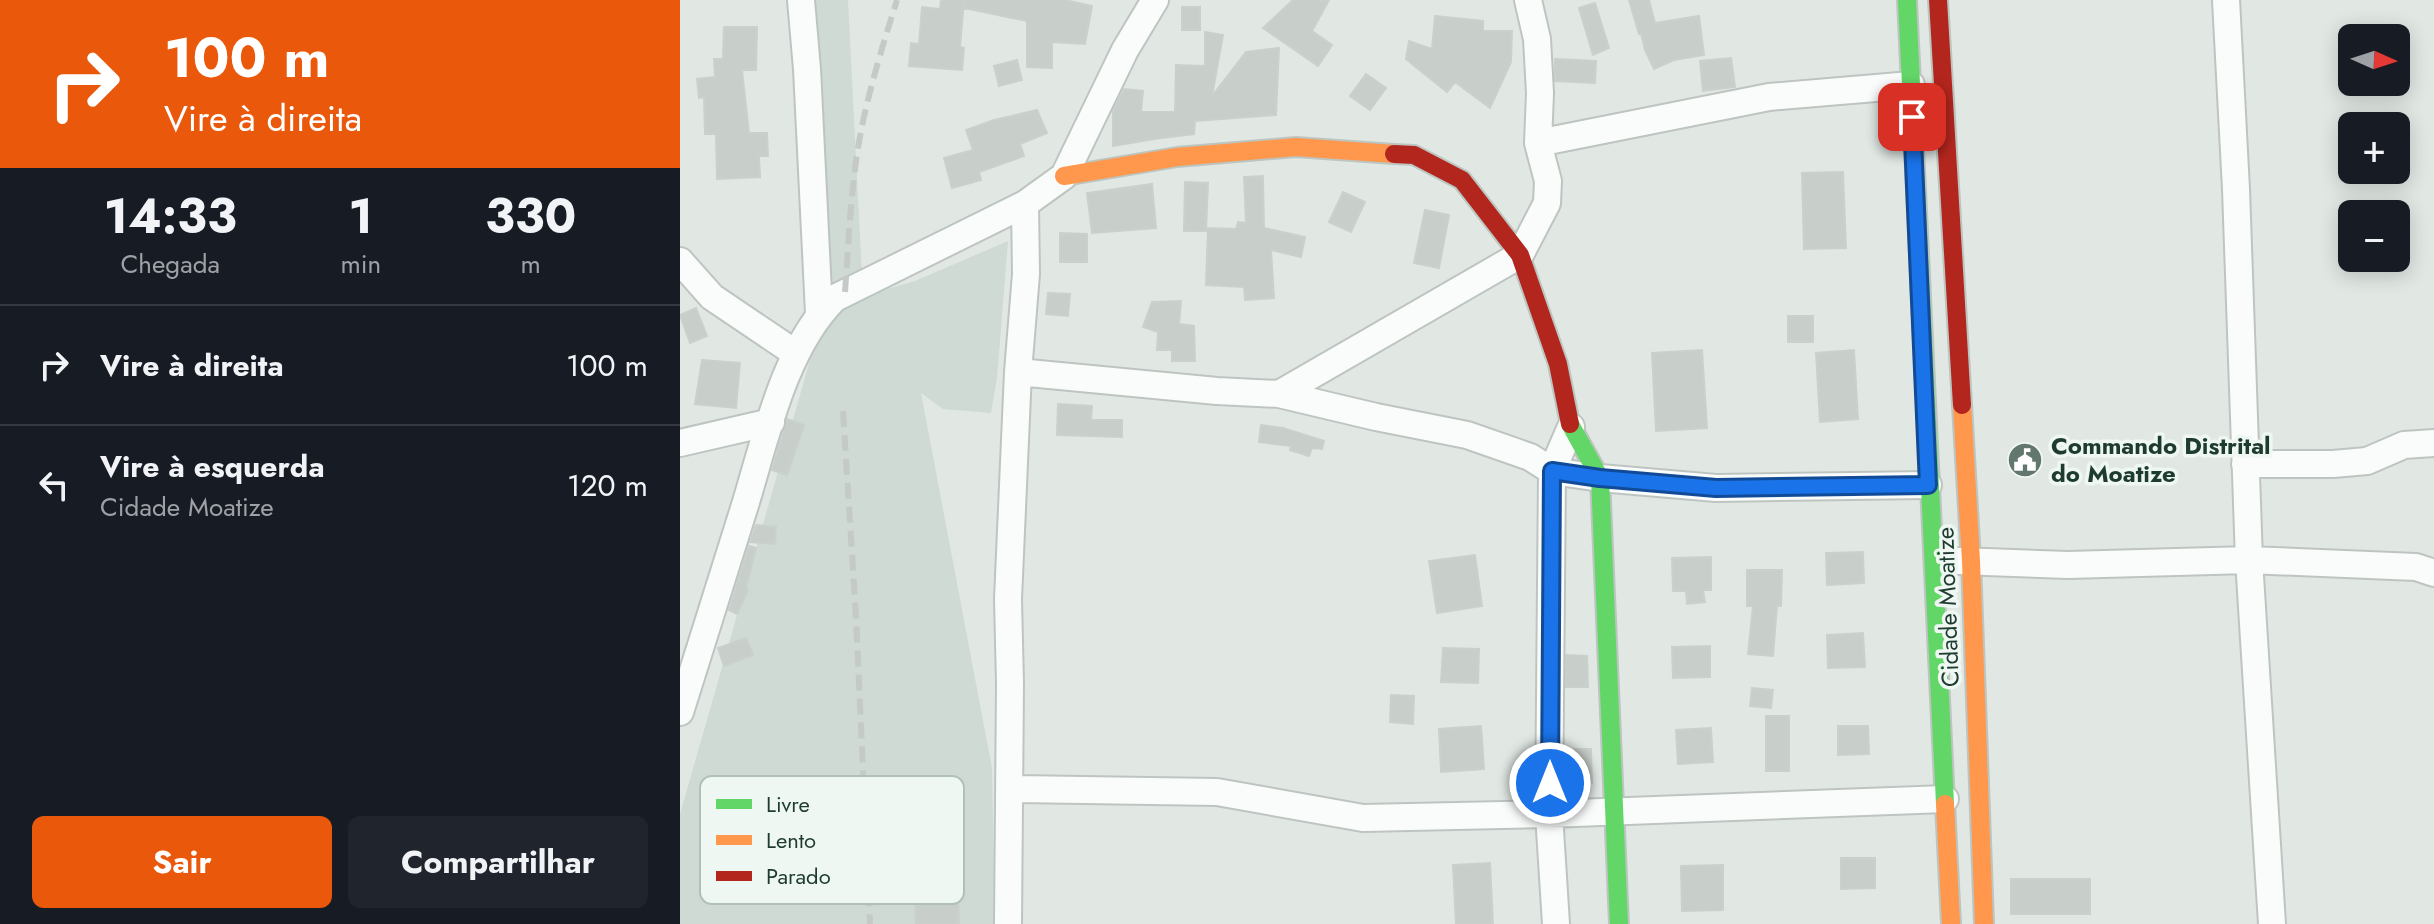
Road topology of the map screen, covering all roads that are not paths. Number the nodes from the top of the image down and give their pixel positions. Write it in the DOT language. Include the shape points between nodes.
graph roads {
  1 [pos="801,0"];
  2 [pos="1155,0"];
  3 [pos="1528,0"];
  4 [pos="1907,0"];
  5 [pos="1938,0"];
  6 [pos="2226,0"];
  7 [pos="1911,85"];
  8 [pos="1538,143"];
  9 [pos="1064,176"];
  10 [pos="1025,204"];
  11 [pos="1520,255"];
  12 [pos="680,261"];
  13 [pos="819,313"];
  14 [pos="795,353"];
  15 [pos="1018,372"];
  16 [pos="1279,394"];
  17 [pos="771,422"];
  18 [pos="1571,427"];
  19 [pos="680,443"];
  20 [pos="2434,443"];
  21 [pos="2245,464"];
  22 [pos="1552,471"];
  23 [pos="1600,478"];
  24 [pos="1928,485"];
  25 [pos="2249,560"];
  26 [pos="1971,561"];
  27 [pos="1933,562"];
  28 [pos="2434,573"];
  29 [pos="680,712"];
  30 [pos="1010,789"];
  31 [pos="1945,799"];
  32 [pos="1615,812"];
  33 [pos="1549,814"];
  34 [pos="1008,924"];
  35 [pos="1556,924"];
  36 [pos="1619,924"];
  37 [pos="1951,924"];
  38 [pos="1984,924"];
  39 [pos="2272,924"];
  1 -- 13 [label="street"];
  2 -- 9 [label="street"];
  3 -- 8 [label="street" via="1537,39"];
  4 -- 7 [label="main road, Cidade Moatize"];
  5 -- 26 [label="main road, Cidade Moatize"];
  6 -- 21 [label="street"];
  7 -- 8 [label="street" via="1769,97"];
  7 -- 24 [label="main road, Cidade Moatize"];
  8 -- 11 [label="street" via="1548,181 1547,203"];
  9 -- 10 [label="street"];
  9 -- 11 [label="main road" via="1177,157 1296,147 1414,155 1462,180"];
  10 -- 13 [label="street" via="845,292"];
  10 -- 15 [label="street"];
  11 -- 16 [label="street"];
  11 -- 18 [label="main road" via="1558,364"];
  12 -- 14 [label="street" via="712,297"];
  13 -- 14 [label="street"];
  14 -- 17 [label="street"];
  15 -- 16 [label="street"];
  15 -- 30 [label="street" via="1008,599"];
  16 -- 22 [label="street" via="1467,435 1530,457"];
  17 -- 19 [label="street"];
  17 -- 29 [label="street"];
  18 -- 22 [label="street"];
  18 -- 23 [label="main road"];
  20 -- 21 [label="street" via="2404,445 2367,461"];
  21 -- 25 [label="street"];
  22 -- 23 [label="street"];
  22 -- 33 [label="street"];
  23 -- 24 [label="street" via="1716,488"];
  23 -- 32 [label="main road"];
  24 -- 27 [label="main road, Cidade Moatize"];
  25 -- 26 [label="street" via="2068,565"];
  25 -- 28 [label="street" via="2416,567"];
  25 -- 39 [label="street"];
  26 -- 27 [label="street"];
  26 -- 38 [label="main road, Cidade Moatize"];
  27 -- 31 [label="main road, Cidade Moatize"];
  30 -- 33 [label="street" via="1217,792 1363,818"];
  30 -- 34 [label="street"];
  31 -- 32 [label="street"];
  31 -- 37 [label="main road, Cidade Moatize"];
  32 -- 33 [label="street"];
  32 -- 36 [label="main road"];
  33 -- 35 [label="street"];
}
